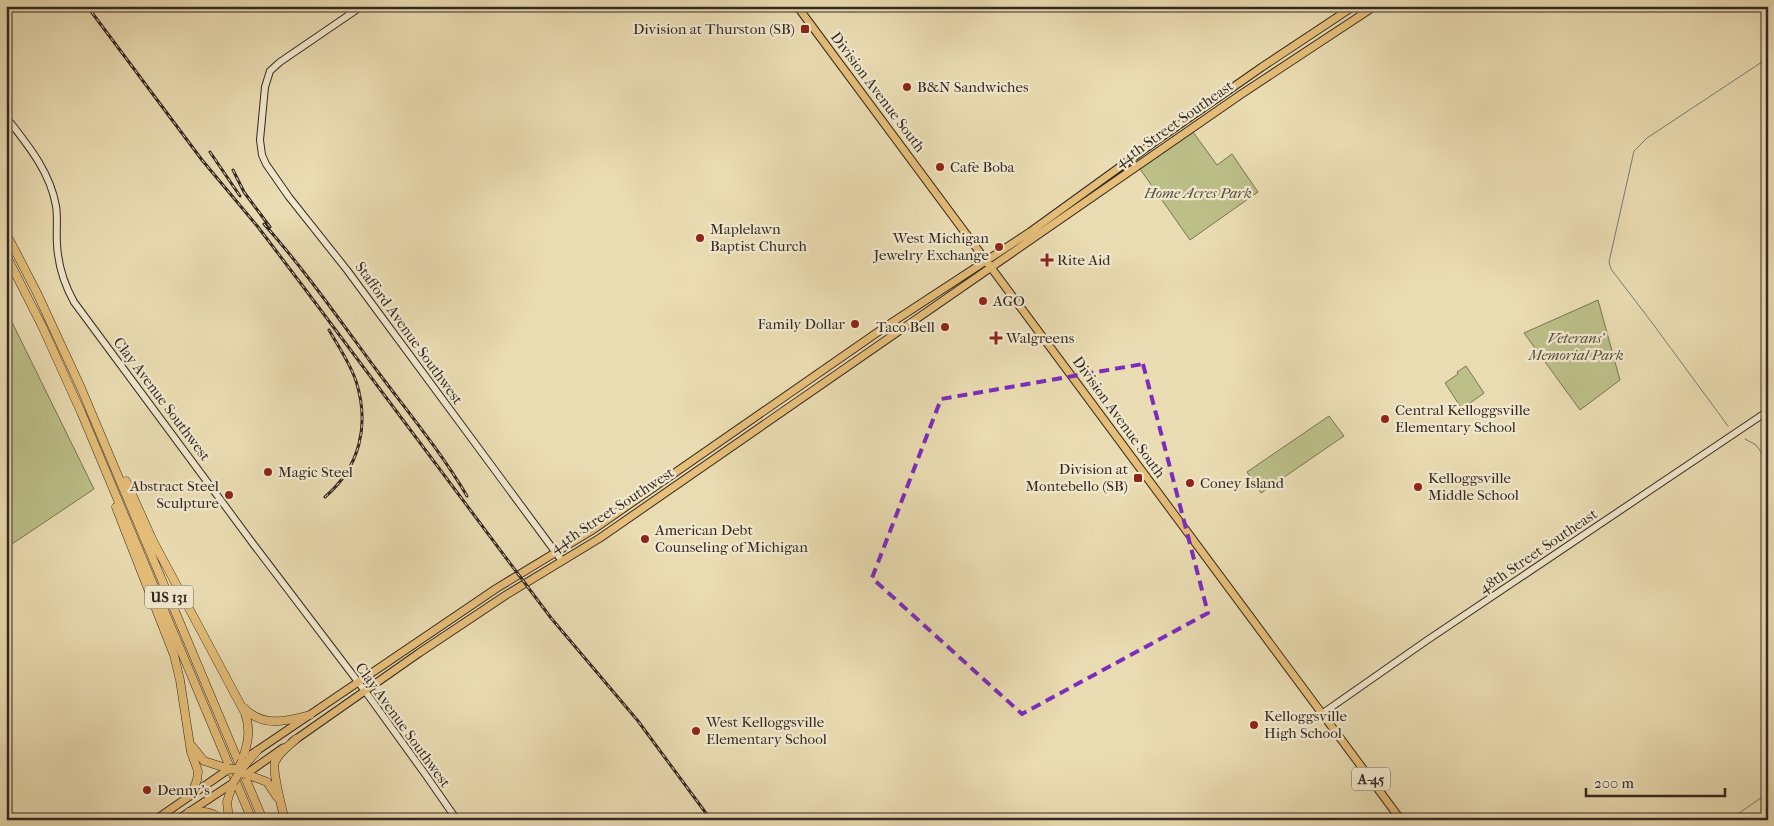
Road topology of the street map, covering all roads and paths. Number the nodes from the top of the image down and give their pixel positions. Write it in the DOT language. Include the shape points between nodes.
graph roads {
  1 [pos="362,6"];
  2 [pos="797,6"];
  3 [pos="1354,6"];
  4 [pos="1375,6"];
  5 [pos="1243,80"];
  6 [pos="1225,92"];
  7 [pos="1240,95"];
  8 [pos="1223,107"];
  9 [pos="6,116"];
  10 [pos="6,233"];
  11 [pos="6,255"];
  12 [pos="985,261"];
  13 [pos="991,268"];
  14 [pos="888,325"];
  15 [pos="884,342"];
  16 [pos="860,344"];
  17 [pos="843,356"];
  18 [pos="860,358"];
  19 [pos="838,373"];
  20 [pos="1768,410"];
  21 [pos="97,426"];
  22 [pos="703,453"];
  23 [pos="103,464"];
  24 [pos="689,476"];
  25 [pos="555,552"];
  26 [pos="562,561"];
  27 [pos="359,683"];
  28 [pos="365,691"];
  29 [pos="237,697"];
  30 [pos="1323,713"];
  31 [pos="310,715"];
  32 [pos="296,739"];
  33 [pos="191,745"];
  34 [pos="256,751"];
  35 [pos="246,757"];
  36 [pos="238,771"];
  37 [pos="231,787"];
  38 [pos="191,795"];
  39 [pos="168,810"];
  40 [pos="188,812"];
  41 [pos="6,813"];
  42 [pos="284,818"];
  43 [pos="11,820"];
  44 [pos="155,820"];
  45 [pos="162,820"];
  46 [pos="176,820"];
  47 [pos="221,820"];
  48 [pos="229,820"];
  49 [pos="252,820"];
  50 [pos="263,820"];
  51 [pos="457,820"];
  52 [pos="1401,820"];
  1 -- 25 [label="street, Stafford Avenue Southwest" via="270,71 266,82 261,148 266,164"];
  2 -- 12 [label="main road, Division Avenue South / A-45"];
  3 -- 5 [label="main road, 44th Street Southeast"];
  4 -- 7 [label="main road, 44th Street Southeast"];
  5 -- 6 [label="main road, 44th Street Southeast"];
  5 -- 7 [label="main road"];
  6 -- 8 [label="main road" via="1227,98"];
  6 -- 12 [label="main road, 44th Street Southeast"];
  7 -- 8 [label="main road, 44th Street Southeast"];
  8 -- 13 [label="main road, 44th Street Southeast"];
  9 -- 27 [label="street, Clay Avenue Southwest" via="50,185 57,215 59,260 64,282 74,302"];
  10 -- 21 [label="highway, US 131" via="56,333"];
  11 -- 23 [label="highway, US 131"];
  12 -- 13 [label="main road, Division Avenue South / A-45"];
  12 -- 14 [label="main road, 44th Street Southwest"];
  13 -- 15 [label="main road, 44th Street Southwest"];
  13 -- 30 [label="main road, Division Avenue South / A-45"];
  14 -- 15 [label="main road" via="889,332"];
  14 -- 16 [label="main road, 44th Street Southwest"];
  15 -- 18 [label="main road, 44th Street Southwest"];
  16 -- 17 [label="main road, 44th Street Southwest"];
  16 -- 18 [label="main road"];
  17 -- 19 [label="main road" via="843,365"];
  17 -- 22 [label="main road, 44th Street Southwest"];
  18 -- 19 [label="main road, 44th Street Southwest"];
  19 -- 24 [label="main road, 44th Street Southwest"];
  20 -- 30 [label="street, 48th Street Southeast"];
  21 -- 29 [label="highway"];
  21 -- 50 [label="highway, US 131"];
  22 -- 24 [label="main road" via="688,470"];
  22 -- 25 [label="main road, 44th Street Southwest"];
  23 -- 33 [label="highway" via="119,518 174,655"];
  23 -- 49 [label="highway, US 131"];
  24 -- 26 [label="main road, 44th Street Southwest"];
  25 -- 26 [label="street, Stafford Avenue Southwest"];
  25 -- 27 [label="main road, 44th Street Southwest"];
  26 -- 28 [label="main road, 44th Street Southwest"];
  27 -- 28 [label="street, Clay Avenue Southwest"];
  27 -- 31 [label="main road, 44th Street Southwest"];
  28 -- 32 [label="main road, 44th Street Southwest"];
  28 -- 51 [label="street, Clay Avenue Southwest"];
  29 -- 31 [label="highway" via="250,713 264,720 282,722"];
  29 -- 35 [label="highway" via="249,726"];
  30 -- 52 [label="main road, Division Avenue South / A-45"];
  31 -- 34 [label="main road, 44th Street Southwest"];
  32 -- 36 [label="main road, 44th Street Southwest"];
  32 -- 42 [label="highway" via="281,753 274,766"];
  33 -- 36 [label="highway" via="204,761"];
  33 -- 38 [label="highway" via="198,777"];
  34 -- 35 [label="highway"];
  35 -- 36 [label="highway, bridge"];
  36 -- 37 [label="highway, bridge"];
  36 -- 38 [label="main road, 44th Street Southwest"];
  36 -- 42 [label="highway" via="267,782"];
  37 -- 40 [label="main road"];
  37 -- 48 [label="highway" via="227,808"];
  38 -- 39 [label="main road, 44th Street Southwest"];
  39 -- 44 [label="main road, 44th Street Southwest"];
  39 -- 45 [label="main road"];
  40 -- 46 [label="main road"];
  40 -- 47 [label="highway" via="208,812"];
  41 -- 43 [label="street"];
}
